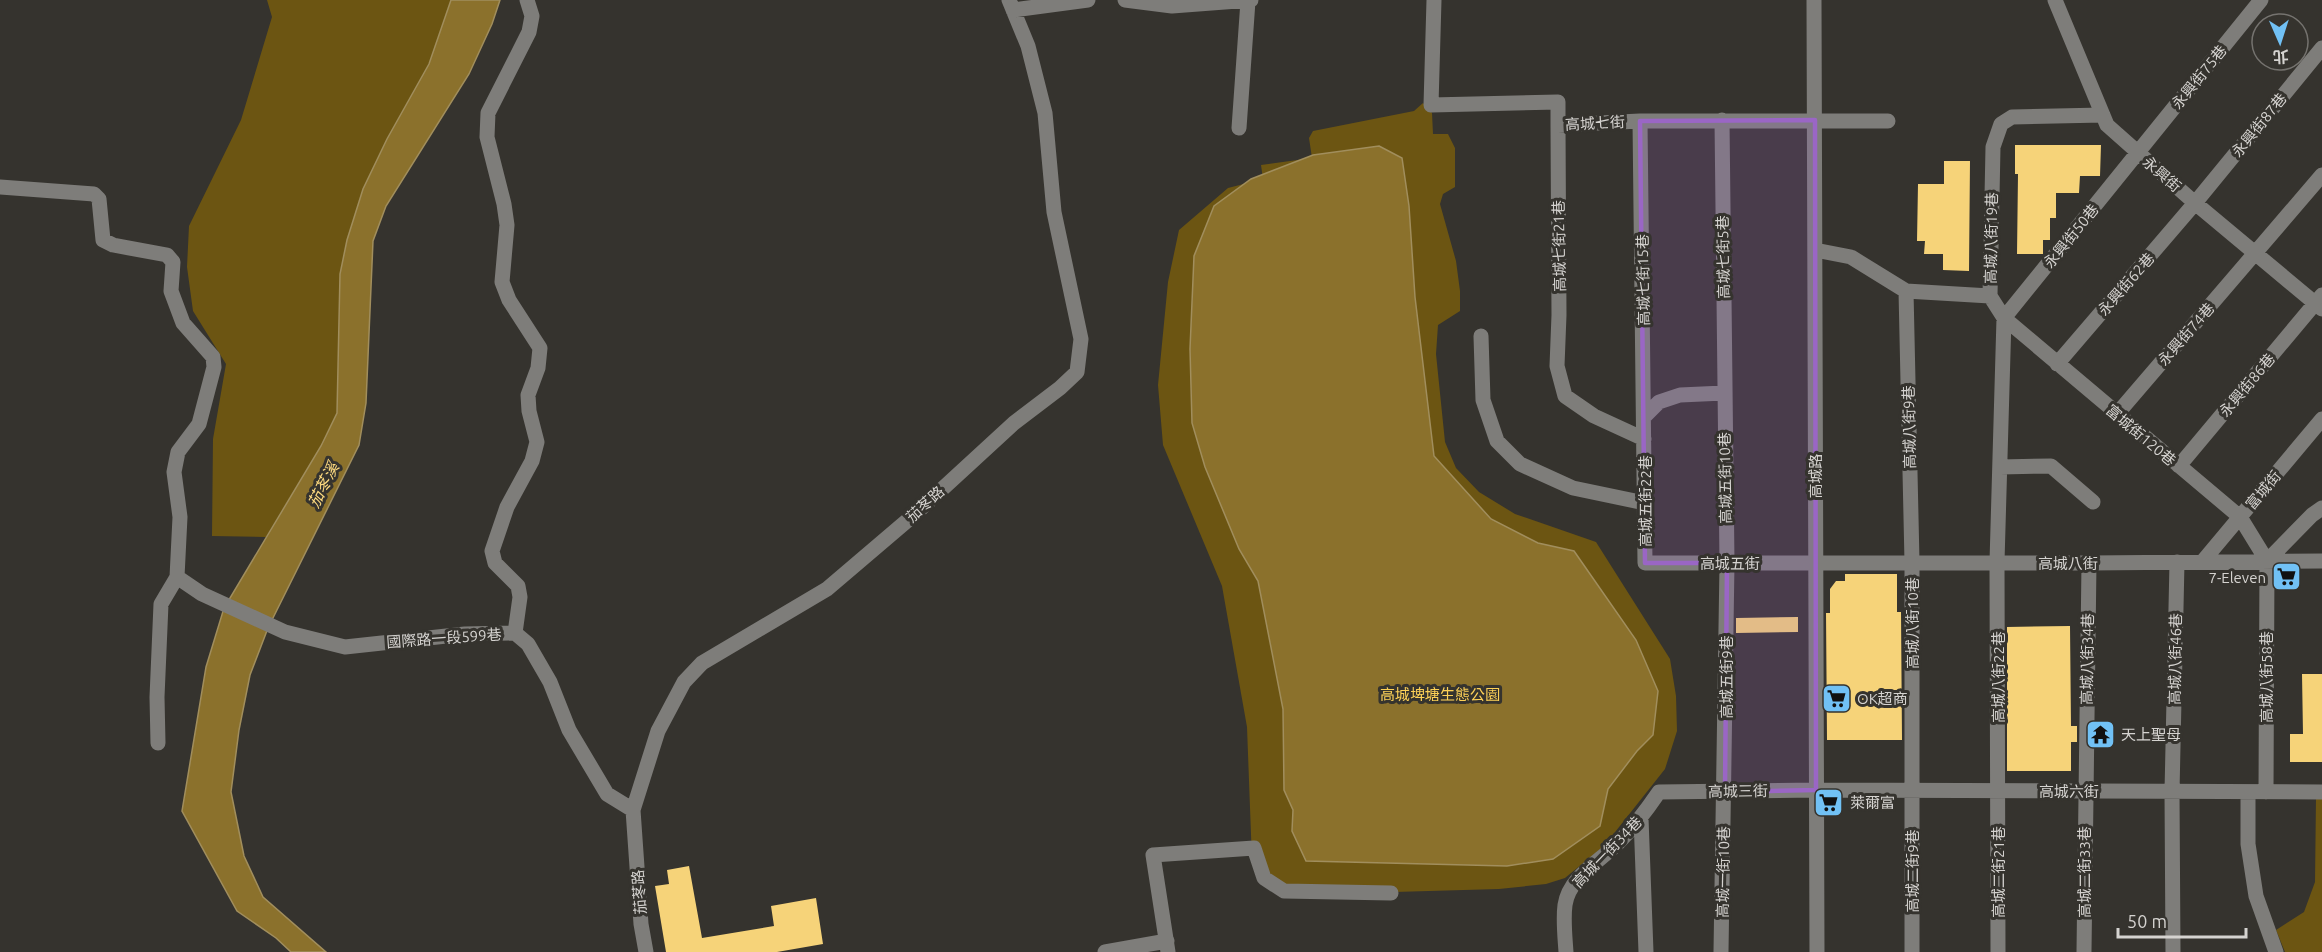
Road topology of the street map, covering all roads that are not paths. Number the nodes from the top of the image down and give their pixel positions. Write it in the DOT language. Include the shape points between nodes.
graph roads {
  1 [pos="527,0"];
  2 [pos="1088,0"];
  3 [pos="1125,0"];
  4 [pos="1434,0"];
  5 [pos="1814,0"];
  6 [pos="2055,0"];
  7 [pos="2261,0"];
  8 [pos="1241,1"];
  9 [pos="1011,5"];
  10 [pos="2322,48"];
  11 [pos="2103,115"];
  12 [pos="1722,120"];
  13 [pos="1815,120"];
  14 [pos="1640,121"];
  15 [pos="1888,121"];
  16 [pos="1558,125"];
  17 [pos="1239,128"];
  18 [pos="2138,153"];
  19 [pos="2322,175"];
  20 [pos="0,186"];
  21 [pos="2195,203"];
  22 [pos="1815,250"];
  23 [pos="2255,253"];
  24 [pos="1906,291"];
  25 [pos="1990,296"];
  26 [pos="2320,303"];
  27 [pos="2004,318"];
  28 [pos="1481,336"];
  29 [pos="2057,364"];
  30 [pos="1724,393"];
  31 [pos="2117,414"];
  32 [pos="1644,417"];
  33 [pos="2322,419"];
  34 [pos="1644,439"];
  35 [pos="2179,466"];
  36 [pos="2000,467"];
  37 [pos="1645,502"];
  38 [pos="2093,502"];
  39 [pos="2322,508"];
  40 [pos="2240,517"];
  41 [pos="2203,561"];
  42 [pos="2266,561"];
  43 [pos="2322,561"];
  44 [pos="1815,562"];
  45 [pos="1912,562"];
  46 [pos="1997,562"];
  47 [pos="2177,562"];
  48 [pos="1645,563"];
  49 [pos="1726,563"];
  50 [pos="2089,563"];
  51 [pos="177,578"];
  52 [pos="515,633"];
  53 [pos="158,743"];
  54 [pos="1816,790"];
  55 [pos="1913,791"];
  56 [pos="1998,791"];
  57 [pos="2085,791"];
  58 [pos="1659,792"];
  59 [pos="1725,792"];
  60 [pos="2172,792"];
  61 [pos="2248,792"];
  62 [pos="2266,792"];
  63 [pos="2322,792"];
  64 [pos="633,810"];
  65 [pos="1641,818"];
  66 [pos="1391,892"];
  67 [pos="1168,947"];
  68 [pos="646,952"];
  69 [pos="1105,952"];
  70 [pos="1566,952"];
  71 [pos="1646,952"];
  72 [pos="1721,952"];
  73 [pos="1817,952"];
  74 [pos="1912,952"];
  75 [pos="1998,952"];
  76 [pos="2084,952"];
  77 [pos="2173,952"];
  78 [pos="2276,952"];
  1 -- 52 [label="street" via="532,16 529,32 488,113 487,137 507,225 502,282 508,300 540,348 538,368 528,395 537,442 492,551 495,563 518,586"];
  2 -- 9 [label="street"];
  3 -- 8 [label="street" via="1172,6"];
  4 -- 16 [label="street, 高城七街" via="1431,105 1558,102"];
  5 -- 13 [label="street, 高城路"];
  6 -- 11 [label="street, 永興街"];
  7 -- 18 [label="street, 永興街75巷"];
  8 -- 17 [label="street"];
  9 -- 64 [label="street, 茄苳路" via="1028,46 1045,113 1054,212 1081,339 1077,372 827,589 702,663 684,682 658,731"];
  10 -- 21 [label="street, 永興街87巷"];
  11 -- 18 [label="street, 永興街" via="2107,125"];
  11 -- 25 [label="street, 高城八街19巷" via="2012,117 2001,124 1993,147"];
  12 -- 13 [label="street, 高城七街"];
  12 -- 14 [label="street, 高城七街"];
  12 -- 30 [label="street, 高城七街5巷"];
  13 -- 15 [label="street, 高城七街"];
  13 -- 22 [label="street, 高城路"];
  14 -- 16 [label="street, 高城七街"];
  14 -- 32 [label="street, 高城七街15巷"];
  16 -- 34 [label="street, 高城七街21巷" via="1557,366 1565,396 1593,416"];
  18 -- 21 [label="street, 永興街"];
  18 -- 27 [label="street, 永興街50巷"];
  19 -- 23 [label="street, 永興街74巷"];
  20 -- 51 [label="street" via="94,194 99,199 103,240 167,255 173,262 171,291 183,323 213,357 214,366 199,424 178,452 174,472 180,517"];
  21 -- 23 [label="street, 永興街"];
  21 -- 29 [label="street, 永興街62巷"];
  22 -- 24 [label="street" via="1851,257"];
  22 -- 44 [label="street, 高城路"];
  23 -- 26 [label="street, 永興街"];
  23 -- 31 [label="street, 永興街74巷"];
  24 -- 25 [label="street"];
  24 -- 45 [label="street, 高城八街9巷"];
  25 -- 27 [label="street, 高城八街19巷"];
  26 -- 35 [label="street, 永興街86巷"];
  27 -- 29 [label="street, 富城街120巷"];
  27 -- 36 [label="street"];
  28 -- 37 [label="street" via="1483,400 1497,441 1520,464 1574,488"];
  29 -- 31 [label="street, 富城街120巷"];
  30 -- 32 [label="street" via="1680,395 1659,402"];
  30 -- 49 [label="street, 高城五街10巷"];
  31 -- 35 [label="street, 富城街120巷"];
  32 -- 34 [label="street, 高城七街15巷"];
  33 -- 40 [label="street, 富城街"];
  34 -- 37 [label="street, 高城五街22巷"];
  35 -- 40 [label="street, 富城街120巷"];
  36 -- 38 [label="street" via="2051,466"];
  36 -- 46 [label="street"];
  37 -- 48 [label="street, 高城五街22巷"];
  39 -- 42 [label="street"];
  40 -- 41 [label="street, 富城街"];
  40 -- 42 [label="street, 富城街120巷"];
  41 -- 42 [label="street, 高城八街"];
  41 -- 47 [label="street, 高城八街"];
  42 -- 43 [label="street, 高城八街"];
  42 -- 62 [label="street, 高城八街58巷"];
  44 -- 45 [label="street, 高城八街"];
  44 -- 49 [label="street, 高城五街"];
  44 -- 54 [label="street, 高城路"];
  45 -- 46 [label="street, 高城八街"];
  45 -- 55 [label="street, 高城八街10巷"];
  46 -- 50 [label="street, 高城八街"];
  46 -- 56 [label="street, 高城八街22巷"];
  47 -- 50 [label="street, 高城八街"];
  47 -- 60 [label="street, 高城八街46巷"];
  48 -- 49 [label="street, 高城五街"];
  49 -- 59 [label="street, 高城五街9巷"];
  50 -- 57 [label="street, 高城八街34巷"];
  51 -- 52 [label="street, 國際路一段599巷" via="202,594 285,632 345,646"];
  51 -- 53 [label="street" via="161,604"];
  52 -- 64 [label="street, 國際路一段599巷" via="528,644 550,682 569,730 608,794"];
  54 -- 55 [label="street, 高城六街"];
  54 -- 59 [label="street, 高城三街"];
  54 -- 73 [label="street, 高城路"];
  55 -- 56 [label="street, 高城六街"];
  55 -- 74 [label="street, 高城二街9巷"];
  56 -- 57 [label="street, 高城六街"];
  56 -- 75 [label="street, 高城二街21巷"];
  57 -- 60 [label="street, 高城六街"];
  57 -- 76 [label="street, 高城二街33巷"];
  58 -- 59 [label="street, 高城三街"];
  58 -- 65 [label="street, 高城一街34巷"];
  59 -- 72 [label="street, 高城一街10巷"];
  60 -- 61 [label="street, 高城六街"];
  60 -- 77 [label="street, 高城八街46巷"];
  61 -- 62 [label="street, 高城六街"];
  61 -- 78 [label="street" via="2248,844 2256,896"];
  62 -- 63 [label="street, 高城六街"];
  64 -- 68 [label="street, 茄苳路"];
  65 -- 70 [label="street, 高城一街34巷" via="1570,889 1565,905"];
  65 -- 71 [label="street"];
  66 -- 67 [label="street" via="1284,891 1264,878 1254,848 1153,855"];
  67 -- 69 [label="street"];
}
